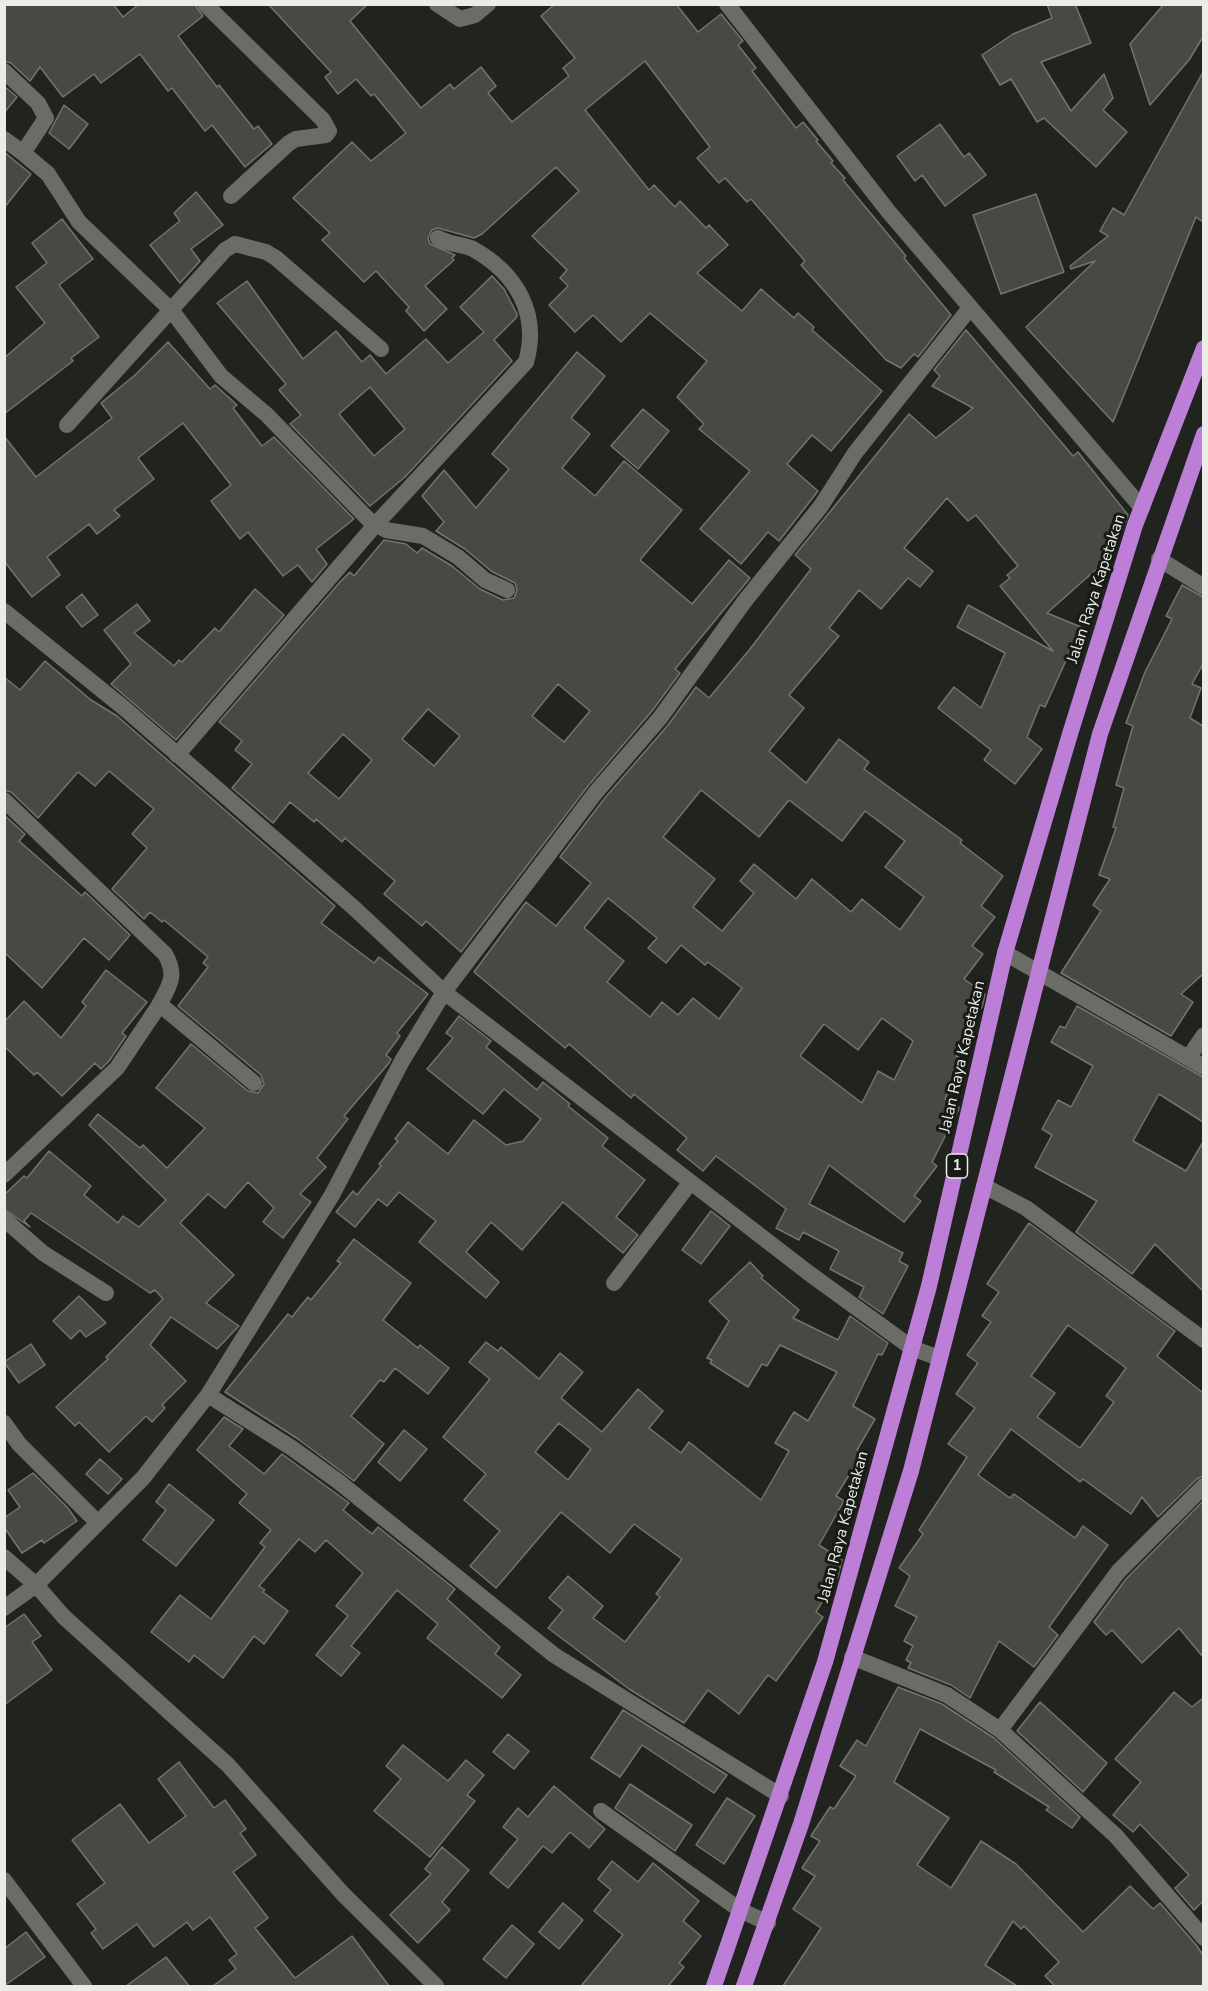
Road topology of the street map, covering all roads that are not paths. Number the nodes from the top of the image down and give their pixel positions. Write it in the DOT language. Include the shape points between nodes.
graph roads {
  1 [pos="205,4"];
  2 [pos="437,4"];
  3 [pos="488,4"];
  4 [pos="727,4"];
  5 [pos="4,71"];
  6 [pos="4,139"];
  7 [pos="23,153"];
  8 [pos="231,196"];
  9 [pos="438,238"];
  10 [pos="970,308"];
  11 [pos="171,311"];
  12 [pos="1203,348"];
  13 [pos="381,349"];
  14 [pos="67,425"];
  15 [pos="1203,434"];
  16 [pos="1142,508"];
  17 [pos="376,524"];
  18 [pos="1159,559"];
  19 [pos="1203,587"];
  20 [pos="507,590"];
  21 [pos="4,611"];
  22 [pos="177,754"];
  23 [pos="4,800"];
  24 [pos="1005,953"];
  25 [pos="1038,970"];
  26 [pos="444,992"];
  27 [pos="158,1007"];
  28 [pos="1203,1035"];
  29 [pos="1189,1057"];
  30 [pos="1203,1067"];
  31 [pos="254,1083"];
  32 [pos="4,1175"];
  33 [pos="690,1183"];
  34 [pos="984,1186"];
  35 [pos="4,1219"];
  36 [pos="614,1283"];
  37 [pos="106,1293"];
  38 [pos="1203,1340"];
  39 [pos="912,1348"];
  40 [pos="939,1358"];
  41 [pos="208,1395"];
  42 [pos="4,1423"];
  43 [pos="1203,1486"];
  44 [pos="98,1523"];
  45 [pos="4,1557"];
  46 [pos="33,1587"];
  47 [pos="10,1604"];
  48 [pos="852,1657"];
  49 [pos="815,1690"];
  50 [pos="838,1701"];
  51 [pos="1000,1730"];
  52 [pos="781,1796"];
  53 [pos="602,1811"];
  54 [pos="4,1880"];
  55 [pos="741,1910"];
  56 [pos="768,1923"];
  57 [pos="1203,1938"];
  58 [pos="84,1986"];
  59 [pos="436,1986"];
  60 [pos="714,1986"];
  61 [pos="744,1986"];
  1 -- 8 [label="street" via="328,127 326,135 289,143"];
  2 -- 3 [label="street" via="460,19 475,15"];
  4 -- 10 [label="street" via="888,211"];
  5 -- 7 [label="street" via="38,104 46,118"];
  6 -- 7 [label="street"];
  7 -- 11 [label="street" via="48,174 79,222"];
  9 -- 17 [label="street" via="450,245 470,248 512,278 528,311 531,345 526,362"];
  10 -- 16 [label="street"];
  10 -- 26 [label="street" via="855,453 821,506 744,602 660,718 596,792"];
  11 -- 13 [label="street" via="225,250 236,244 276,258"];
  11 -- 14 [label="street"];
  11 -- 17 [label="street" via="221,376 267,415"];
  12 -- 16 [label="highway, Jalan Raya Kapetakan / 1"];
  15 -- 18 [label="highway, 1"];
  16 -- 24 [label="highway, Jalan Raya Kapetakan / 1"];
  17 -- 20 [label="street" via="386,530 423,537 458,557 485,580"];
  17 -- 22 [label="street"];
  18 -- 19 [label="street"];
  18 -- 25 [label="highway, 1" via="1100,734"];
  21 -- 22 [label="street"];
  22 -- 26 [label="street"];
  23 -- 27 [label="street" via="165,954 172,975"];
  24 -- 25 [label="street"];
  24 -- 39 [label="highway, Jalan Raya Kapetakan / 1"];
  25 -- 29 [label="street" via="1148,1037"];
  25 -- 34 [label="highway, 1"];
  26 -- 33 [label="street"];
  26 -- 41 [label="street" via="402,1061 332,1195"];
  27 -- 31 [label="street" via="180,1020"];
  27 -- 32 [label="street" via="117,1068"];
  28 -- 29 [label="street"];
  29 -- 30 [label="street"];
  33 -- 36 [label="street"];
  33 -- 39 [label="street"];
  34 -- 38 [label="street" via="1026,1208"];
  34 -- 40 [label="highway, 1"];
  35 -- 37 [label="street" via="43,1253"];
  39 -- 40 [label="street"];
  39 -- 49 [label="highway, Jalan Raya Kapetakan / 1"];
  40 -- 48 [label="highway, 1" via="911,1471"];
  41 -- 44 [label="street" via="143,1478"];
  41 -- 52 [label="street" via="339,1482 554,1655"];
  42 -- 44 [label="street" via="19,1444"];
  43 -- 51 [label="street" via="1118,1572"];
  44 -- 46 [label="street"];
  45 -- 46 [label="street"];
  46 -- 47 [label="street"];
  46 -- 59 [label="street" via="228,1765 335,1885"];
  48 -- 50 [label="highway, 1"];
  48 -- 51 [label="street" via="947,1695"];
  49 -- 50 [label="highway"];
  49 -- 52 [label="highway, Jalan Raya Kapetakan / 1"];
  50 -- 56 [label="highway, 1"];
  51 -- 57 [label="street" via="1116,1836"];
  52 -- 55 [label="highway, Jalan Raya Kapetakan / 1"];
  53 -- 55 [label="street"];
  54 -- 58 [label="street"];
  55 -- 56 [label="street"];
  55 -- 60 [label="highway, Jalan Raya Kapetakan / 1"];
  56 -- 61 [label="highway, 1"];
}
